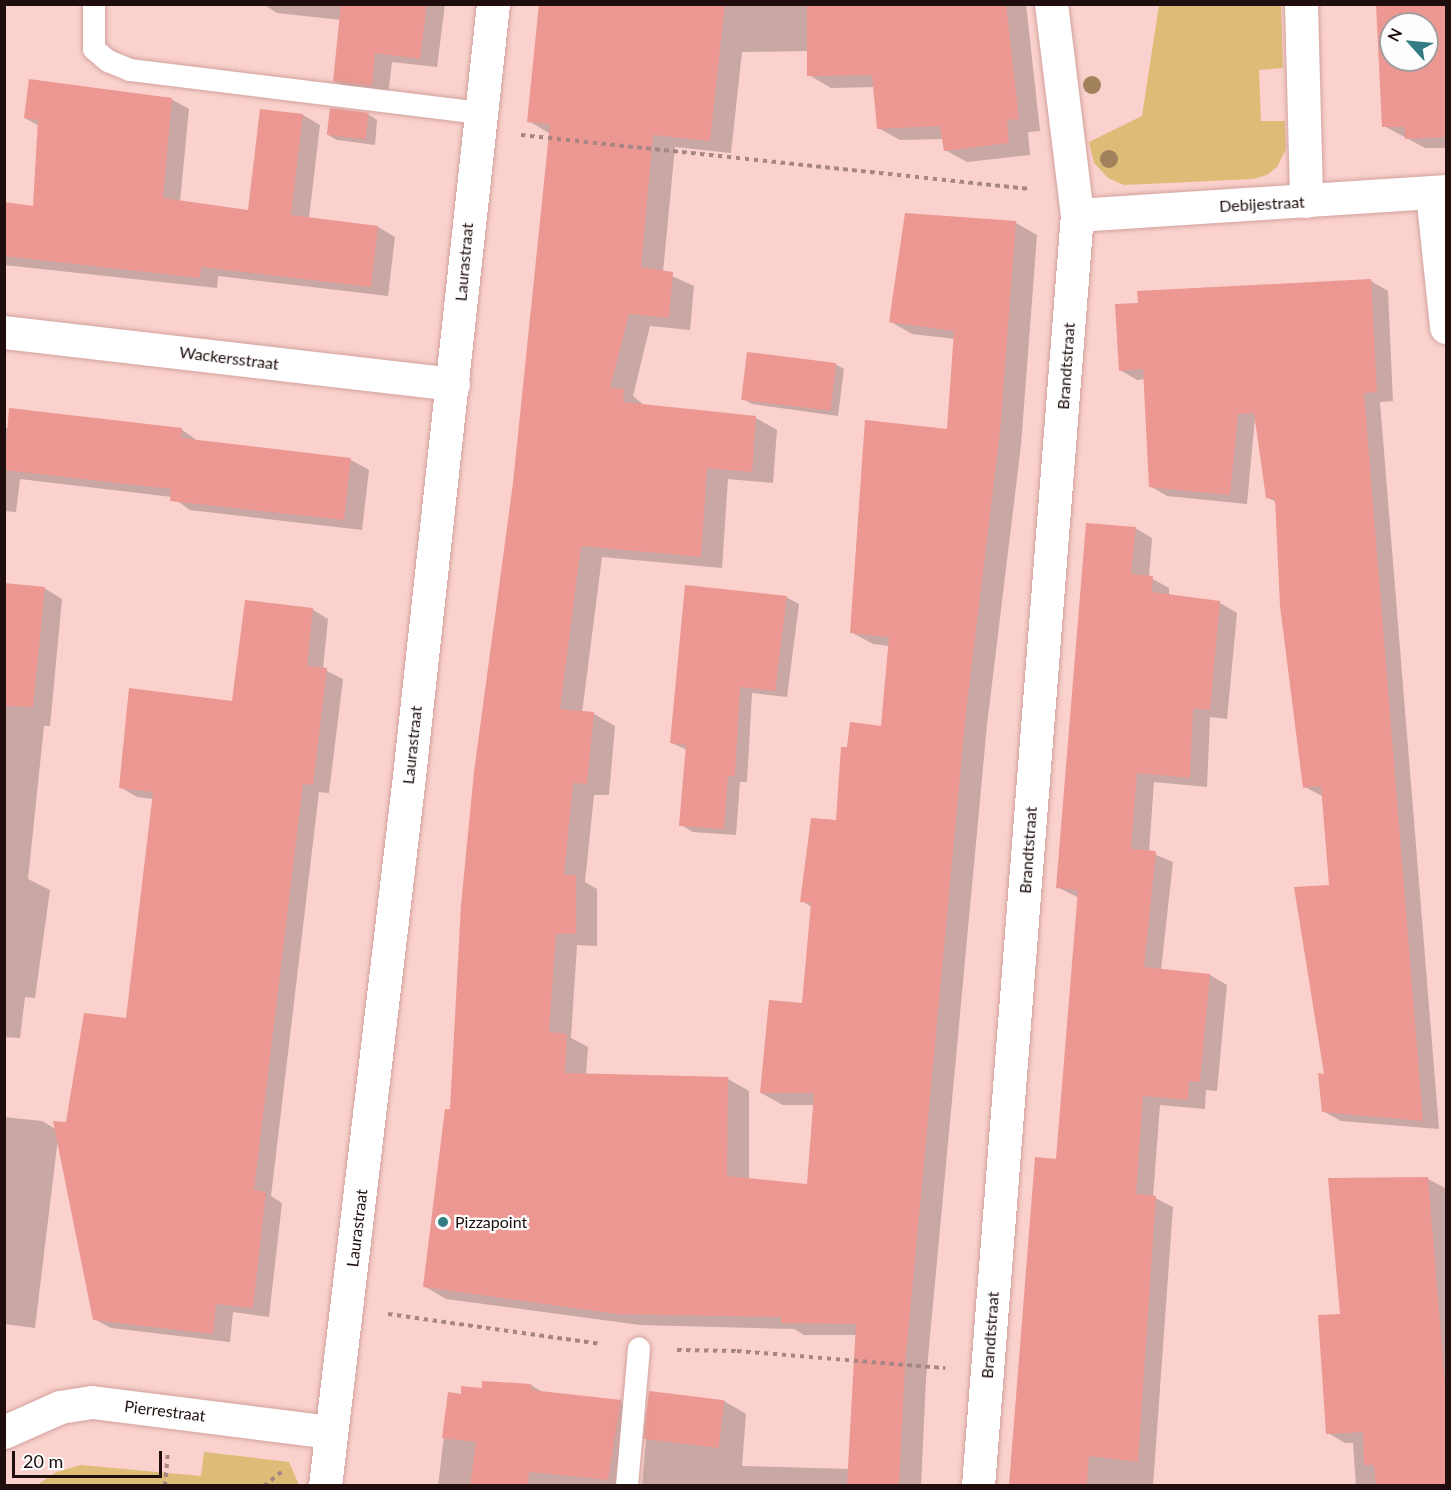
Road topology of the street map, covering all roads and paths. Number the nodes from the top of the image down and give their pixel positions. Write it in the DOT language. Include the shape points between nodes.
graph roads {
  1 [pos="94,4"];
  2 [pos="493,4"];
  3 [pos="1051,4"];
  4 [pos="1301,4"];
  5 [pos="480,113"];
  6 [pos="515,134"];
  7 [pos="1439,192"];
  8 [pos="1306,201"];
  9 [pos="1077,215"];
  10 [pos="1446,327"];
  11 [pos="4,332"];
  12 [pos="453,384"];
  13 [pos="639,1349"];
  14 [pos="4,1432"];
  15 [pos="331,1432"];
  16 [pos="325,1485"];
  17 [pos="627,1485"];
  18 [pos="978,1485"];
  1 -- 5 [label="lane" via="94,49 108,61 130,70"];
  2 -- 5 [label="street, Laurastraat"];
  3 -- 9 [label="street, Brandtstraat"];
  4 -- 8 [label="street"];
  5 -- 12 [label="street, Laurastraat"];
  6 -- 9 [label="path" via="1032,189"];
  7 -- 8 [label="street, Debijestraat"];
  7 -- 10 [label="street"];
  8 -- 9 [label="street, Debijestraat"];
  9 -- 18 [label="street, Brandtstraat"];
  11 -- 12 [label="street, Wackersstraat"];
  12 -- 15 [label="street, Laurastraat"];
  13 -- 17 [label="lane"];
  14 -- 15 [label="street, Pierrestraat" via="60,1407 92,1402"];
  15 -- 16 [label="street, Laurastraat"];
}
